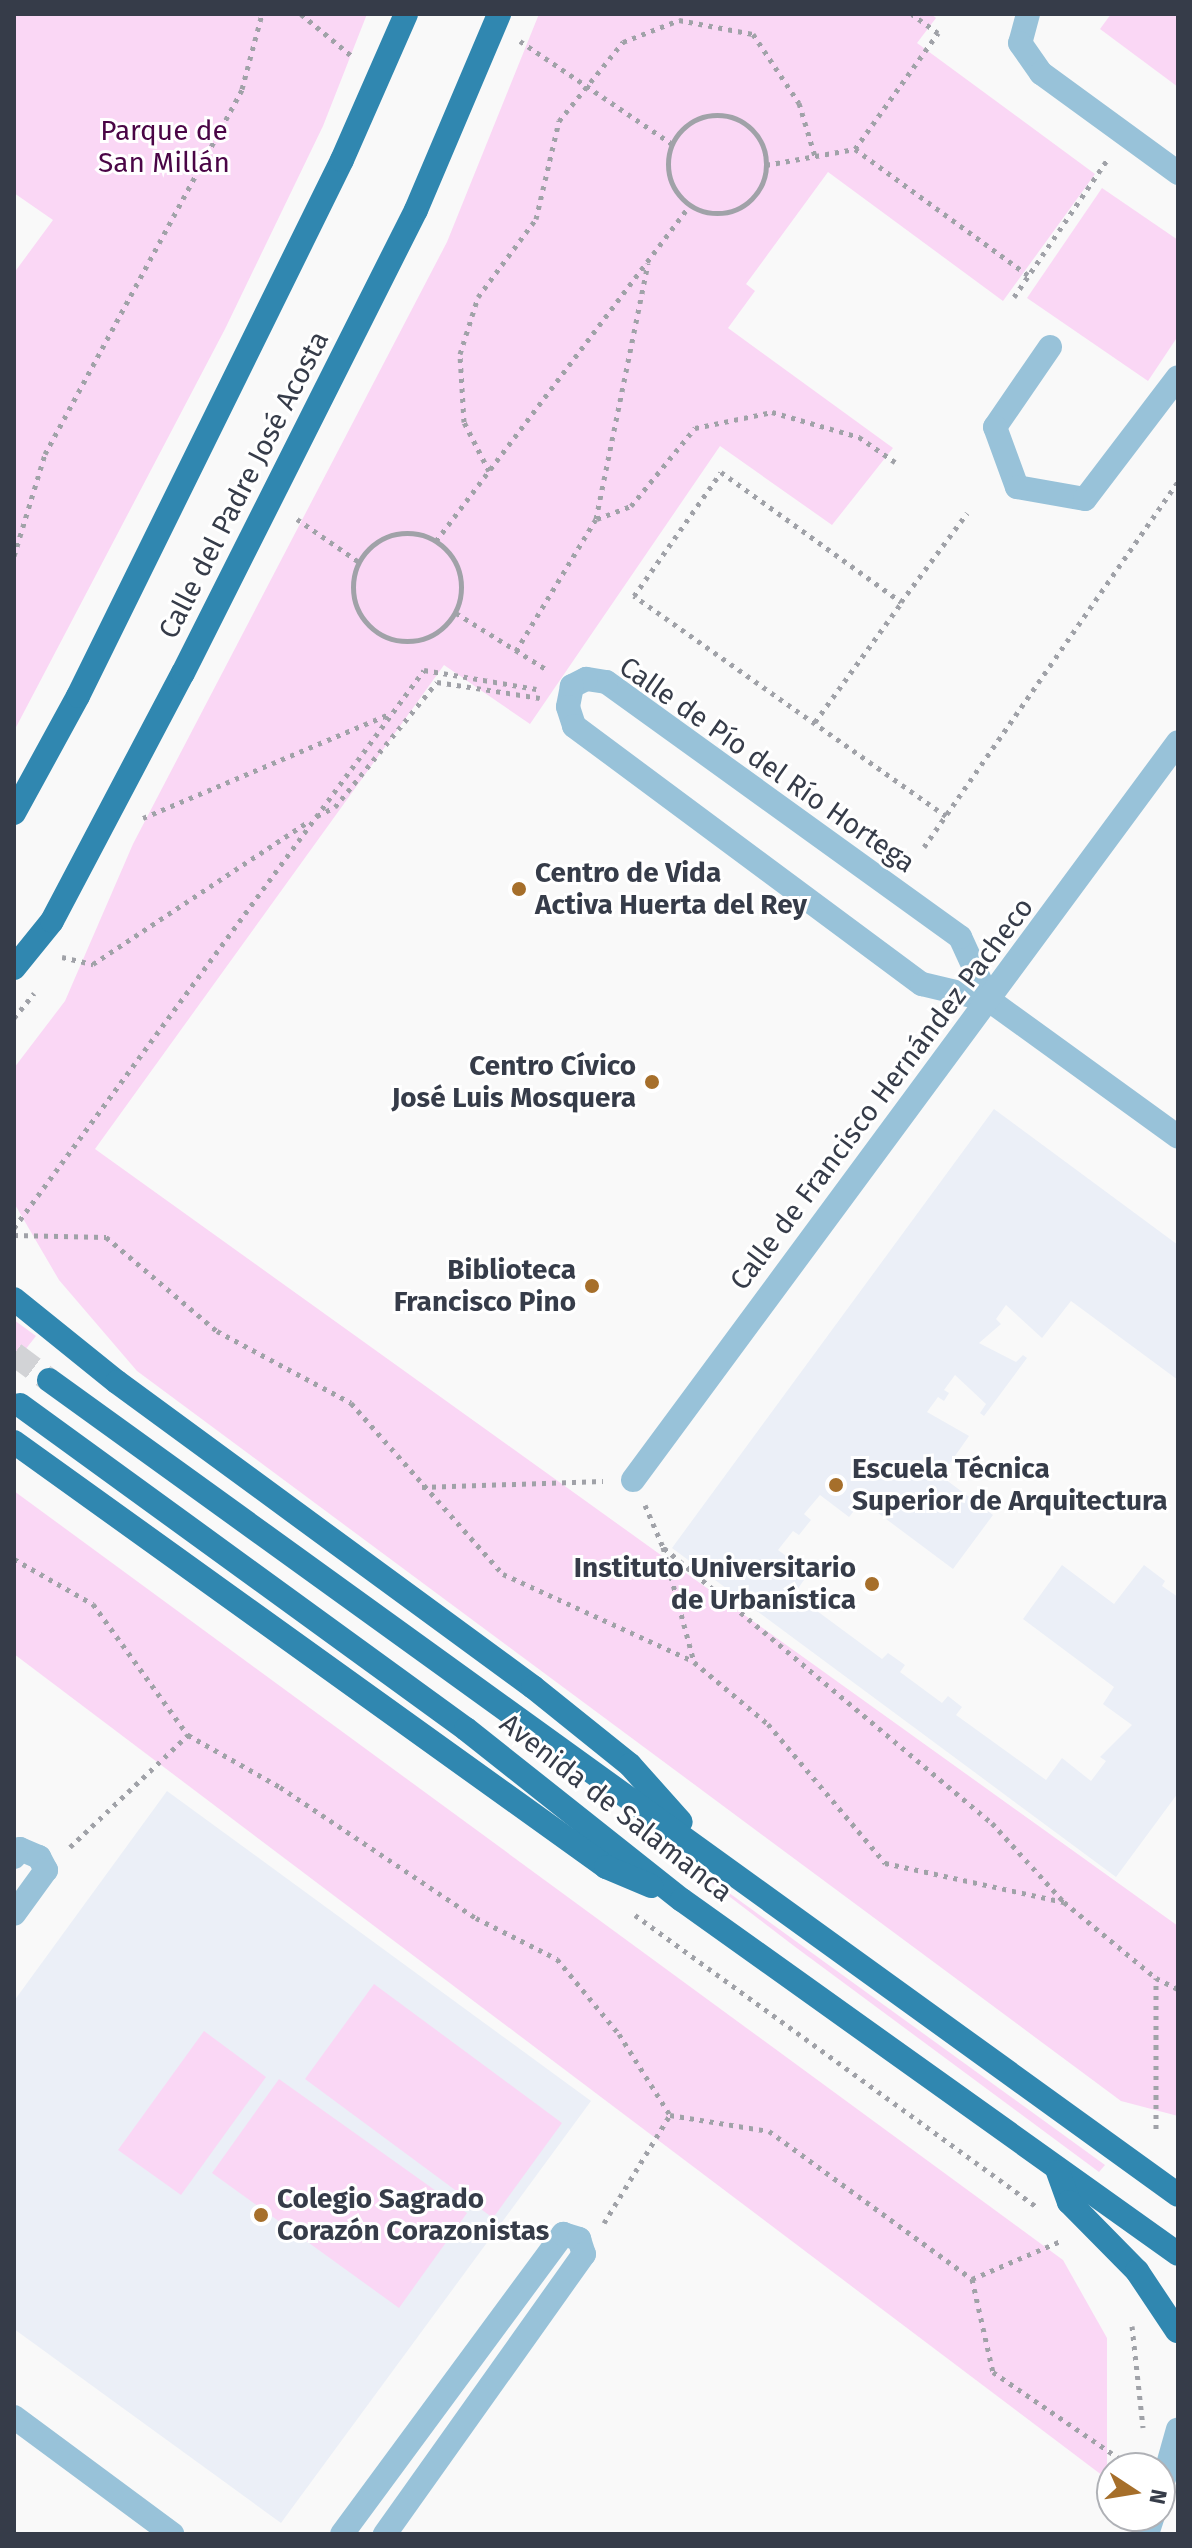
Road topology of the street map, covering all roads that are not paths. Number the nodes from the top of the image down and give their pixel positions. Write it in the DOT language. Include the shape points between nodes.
graph roads {
  1 [pos="406,14"];
  2 [pos="499,14"];
  3 [pos="1028,14"];
  4 [pos="1178,173"];
  5 [pos="1050,347"];
  6 [pos="1178,377"];
  7 [pos="1178,742"];
  8 [pos="14,813"];
  9 [pos="14,968"];
  10 [pos="989,1000"];
  11 [pos="1178,1137"];
  12 [pos="14,1299"];
  13 [pos="49,1380"];
  14 [pos="20,1405"];
  15 [pos="14,1442"];
  16 [pos="633,1480"];
  17 [pos="712,1856"];
  18 [pos="14,1857"];
  19 [pos="682,1900"];
  20 [pos="14,1914"];
  21 [pos="1058,2172"];
  22 [pos="1178,2195"];
  23 [pos="1178,2254"];
  24 [pos="1178,2332"];
  25 [pos="14,2417"];
  26 [pos="1178,2429"];
  27 [pos="1172,2452"];
  28 [pos="172,2534"];
  29 [pos="342,2534"];
  30 [pos="385,2534"];
  1 -- 8 [label="highway, Calle del Padre José Acosta" via="328,189 78,696"];
  2 -- 9 [label="highway, Calle del Padre José Acosta" via="416,210 183,673 52,921"];
  3 -- 4 [label="street" via="1020,43 1041,73"];
  5 -- 6 [label="street" via="995,427 1017,487 1085,499"];
  7 -- 10 [label="street, Calle de Francisco Hernández Pacheco"];
  10 -- 10 [label="street, Calle de Pío del Río Hortega" via="960,937 606,682 586,679 572,686 568,707 574,726 922,984"];
  10 -- 11 [label="street, Calle de Pío del Río Hortega"];
  10 -- 16 [label="street, Calle de Francisco Hernández Pacheco"];
  12 -- 17 [label="highway" via="128,1391 545,1696 630,1765"];
  13 -- 17 [label="highway, Avenida de Salamanca"];
  14 -- 19 [label="highway, Avenida de Salamanca" via="466,1729"];
  15 -- 19 [label="highway" via="606,1867"];
  17 -- 22 [label="highway, Avenida de Salamanca"];
  18 -- 20 [label="street" via="20,1849 39,1857 46,1870"];
  19 -- 21 [label="highway, Avenida de Salamanca"];
  21 -- 23 [label="highway, Avenida de Salamanca"];
  21 -- 24 [label="highway" via="1069,2202 1137,2271"];
  25 -- 28 [label="street"];
  26 -- 27 [label="street"];
  29 -- 30 [label="street" via="563,2234 579,2239 584,2254"];
}
